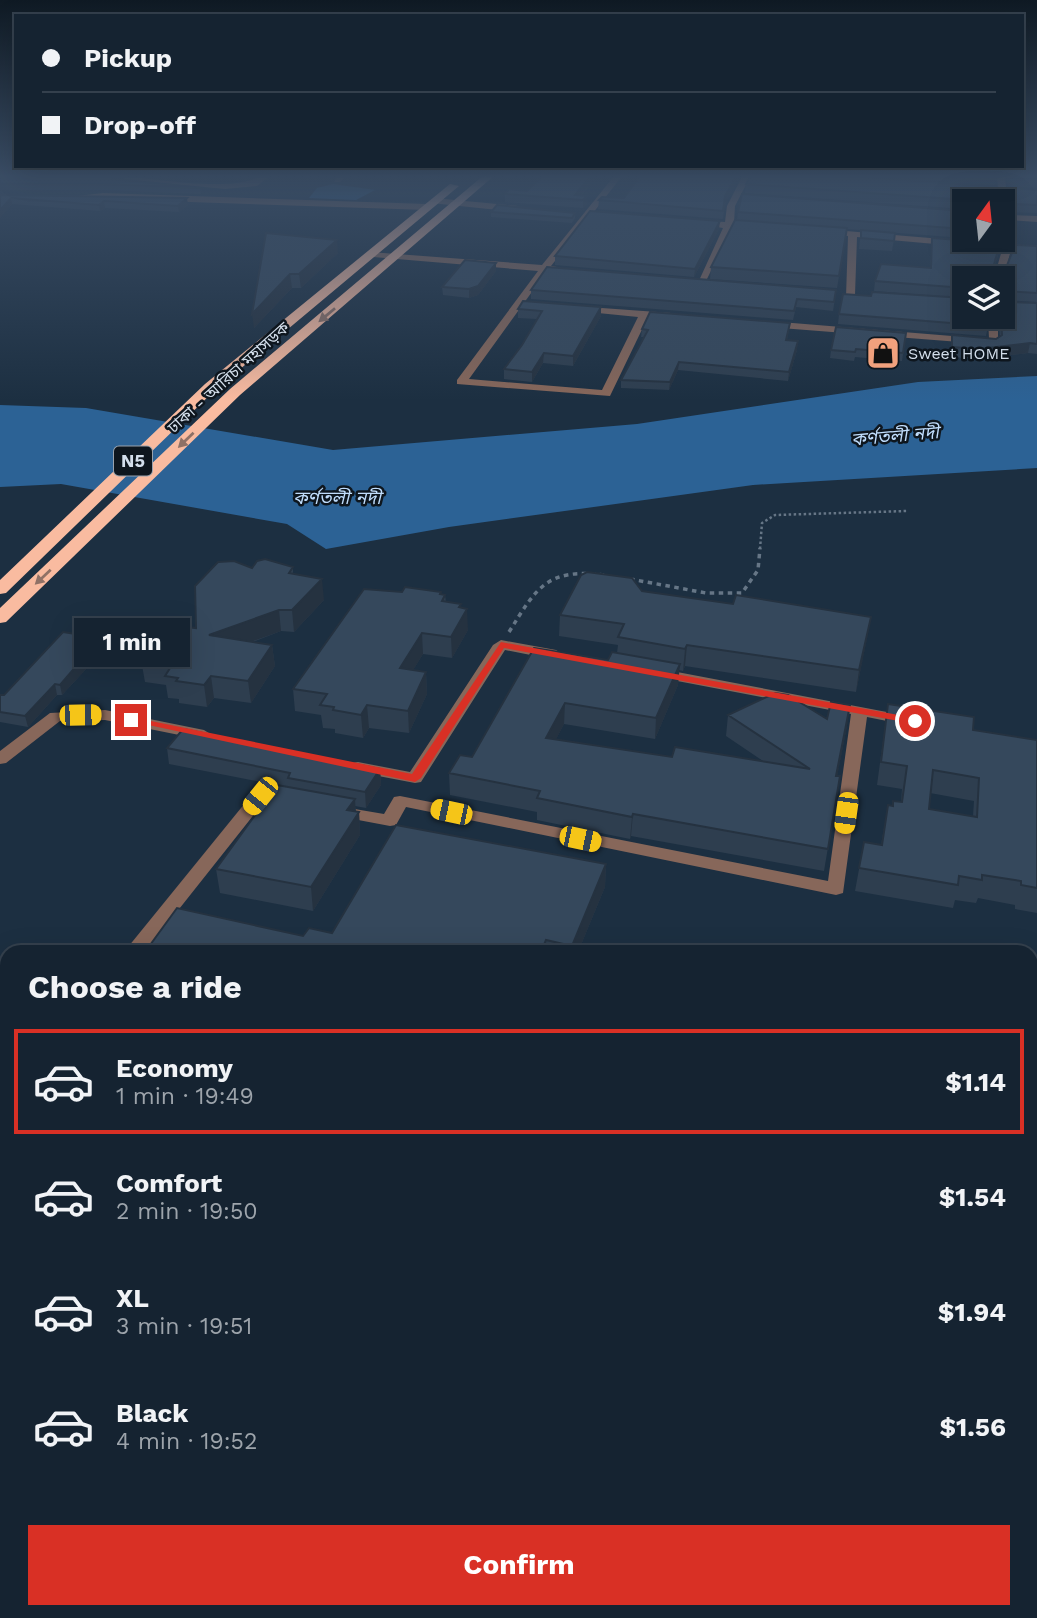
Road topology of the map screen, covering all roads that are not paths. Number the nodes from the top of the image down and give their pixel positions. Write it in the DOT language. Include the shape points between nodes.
graph roads {
  1 [pos="377,251"];
  2 [pos="400,251"];
  3 [pos="559,251"];
  4 [pos="714,251"];
  5 [pos="852,251"];
  6 [pos="373,254"];
  7 [pos="394,256"];
  8 [pos="547,268"];
  9 [pos="560,270"];
  10 [pos="714,284"];
  11 [pos="836,294"];
  12 [pos="850,295"];
  13 [pos="863,296"];
  14 [pos="521,304"];
  15 [pos="535,305"];
  16 [pos="562,307"];
  17 [pos="644,314"];
  18 [pos="684,317"];
  19 [pos="751,323"];
  20 [pos="993,329"];
  21 [pos="0,589"];
  22 [pos="0,618"];
  23 [pos="568,657"];
  24 [pos="634,669"];
  25 [pos="860,711"];
  26 [pos="928,724"];
  27 [pos="226,740"];
  28 [pos="0,759"];
  29 [pos="348,765"];
  30 [pos="415,778"];
  31 [pos="400,801"];
  32 [pos="140,945"];
  1 -- 6 [label="highway, ঢাকা - আরিচা মহাসড়ক / N5"];
  2 -- 7 [label="highway, ঢাকা - আরিচা মহাসড়ক / N5"];
  3 -- 8 [label="street"];
  4 -- 10 [label="street" via="695,283"];
  5 -- 12 [label="street"];
  6 -- 7 [label="street"];
  6 -- 21 [label="highway, ঢাকা - আরিচা মহাসড়ক / N5" via="210,387"];
  7 -- 8 [label="street"];
  7 -- 22 [label="highway, ঢাকা - আরিচা মহাসড়ক / N5, one-way" via="235,392"];
  8 -- 9 [label="street"];
  8 -- 14 [label="street"];
  11 -- 12 [label="street"];
  12 -- 13 [label="street"];
  14 -- 15 [label="street"];
  14 -- 17 [label="street" via="461,382 606,394"];
  16 -- 17 [label="street"];
  17 -- 18 [label="street"];
  19 -- 20 [label="street" via="993,343"];
  23 -- 30 [label="street" via="501,645"];
  24 -- 25 [label="street"];
  25 -- 26 [label="street"];
  25 -- 31 [label="street" via="836,889"];
  27 -- 28 [label="street" via="105,715 56,716"];
  29 -- 30 [label="street"];
  30 -- 31 [label="street"];
  31 -- 32 [label="street" via="390,821 260,796"];
}
